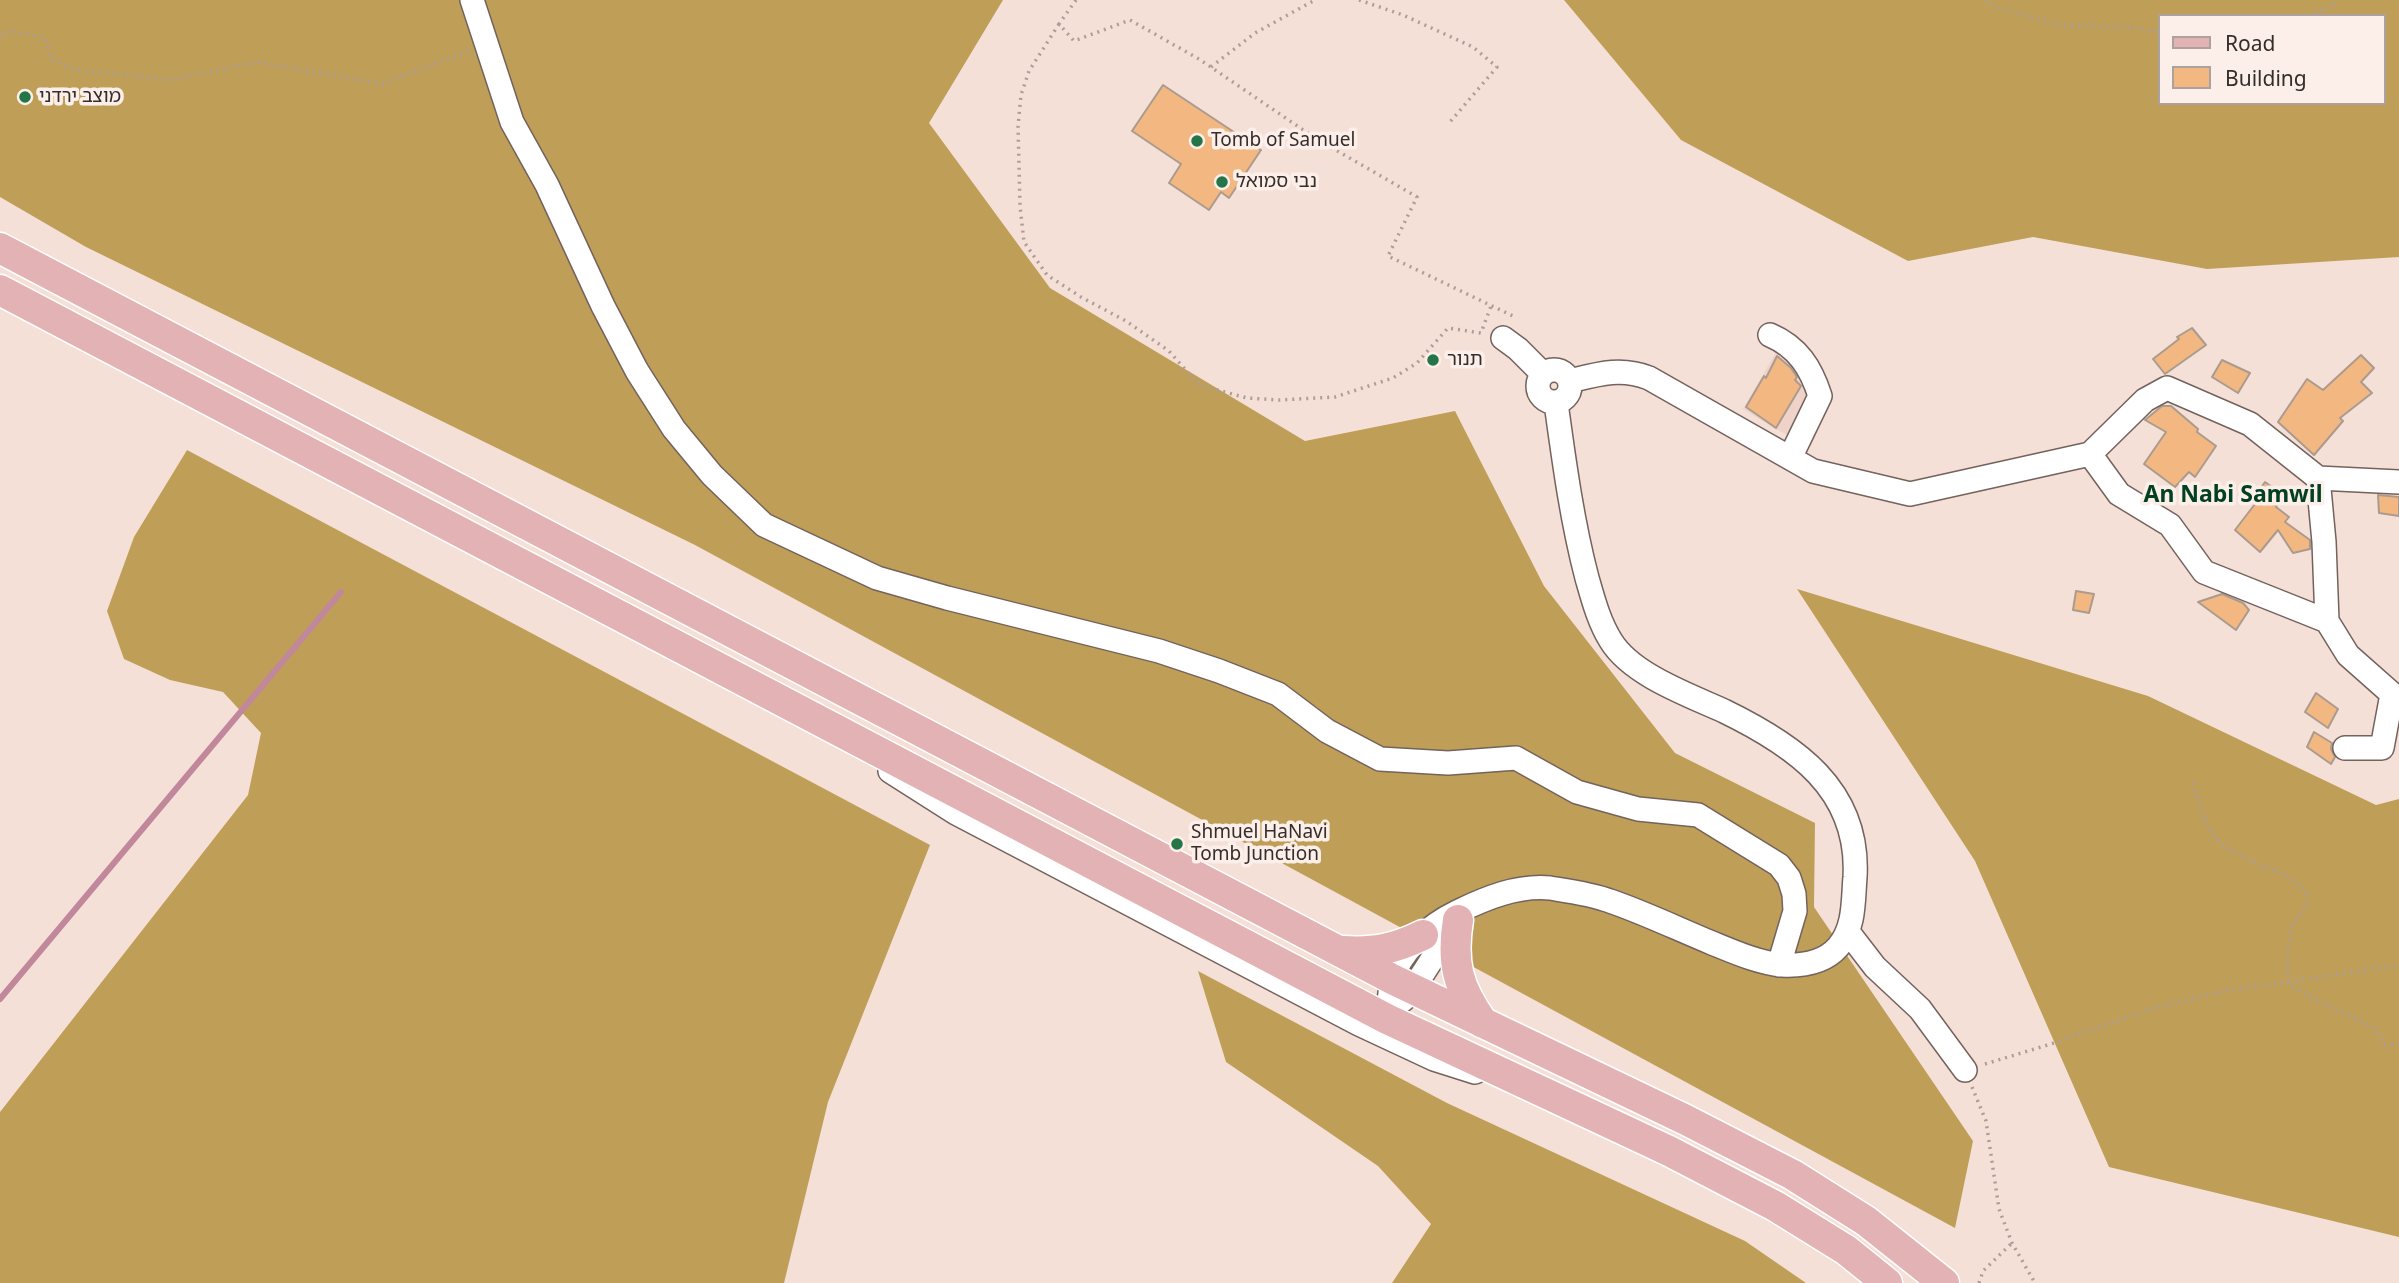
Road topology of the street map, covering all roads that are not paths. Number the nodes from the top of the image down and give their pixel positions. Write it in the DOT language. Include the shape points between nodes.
graph roads {
  1 [pos="472,0"];
  2 [pos="0,248"];
  3 [pos="0,290"];
  4 [pos="1770,335"];
  5 [pos="1503,338"];
  6 [pos="1543,374"];
  7 [pos="1570,381"];
  8 [pos="1556,403"];
  9 [pos="2090,454"];
  10 [pos="1790,458"];
  11 [pos="2318,478"];
  12 [pos="2399,482"];
  13 [pos="2327,621"];
  14 [pos="822,722"];
  15 [pos="2345,748"];
  16 [pos="1467,911"];
  17 [pos="1848,932"];
  18 [pos="1423,935"];
  19 [pos="1337,950"];
  20 [pos="1779,965"];
  21 [pos="1402,984"];
  22 [pos="1387,1018"];
  23 [pos="1483,1023"];
  24 [pos="1965,1070"];
  25 [pos="1536,1088"];
  26 [pos="1887,1283"];
  27 [pos="1944,1283"];
  1 -- 20 [label="street" via="512,122 637,371 674,429 712,475 764,525 877,578 1219,671 1278,694 1327,731 1380,759 1448,763 1516,758 1577,792 1638,809 1698,815 1779,865 1789,878 1795,911"];
  2 -- 19 [label="main road"];
  3 -- 14 [label="main road"];
  4 -- 10 [label="street" via="1785,341 1811,370 1820,396"];
  5 -- 6 [label="street"];
  6 -- 7 [label="street" via="1559,370"];
  6 -- 8 [label="street" via="1538,391"];
  7 -- 8 [label="street" via="1570,393"];
  7 -- 10 [label="street" via="1604,372 1636,373"];
  8 -- 17 [label="street" via="1580,550 1611,643 1655,679 1787,745 1825,782 1850,829 1856,858"];
  9 -- 10 [label="street" via="1910,494 1813,471"];
  9 -- 11 [label="street" via="2145,400 2167,387 2250,424"];
  9 -- 13 [label="street" via="2119,494 2170,525 2204,572"];
  11 -- 12 [label="street"];
  11 -- 13 [label="street"];
  13 -- 15 [label="street" via="2348,655 2392,694 2382,748"];
  14 -- 22 [label="main road"];
  14 -- 25 [label="street" via="956,813 1359,1024 1434,1059"];
  16 -- 18 [label="street" via="1453,914"];
  16 -- 20 [label="street" via="1505,892 1549,888 1607,900 1732,951"];
  16 -- 21 [label="street" via="1432,956"];
  16 -- 23 [label="main road" via="1454,944 1456,964 1461,985"];
  17 -- 20 [label="street" via="1827,957"];
  17 -- 24 [label="street" via="1875,967 1920,1009"];
  18 -- 19 [label="main road" via="1385,950"];
  18 -- 21 [label="street" via="1402,960"];
  19 -- 21 [label="main road"];
  21 -- 22 [label="street"];
  21 -- 23 [label="main road"];
  22 -- 25 [label="main road"];
  23 -- 27 [label="main road" via="1793,1175 1866,1221"];
  25 -- 26 [label="main road" via="1775,1206"];
}
